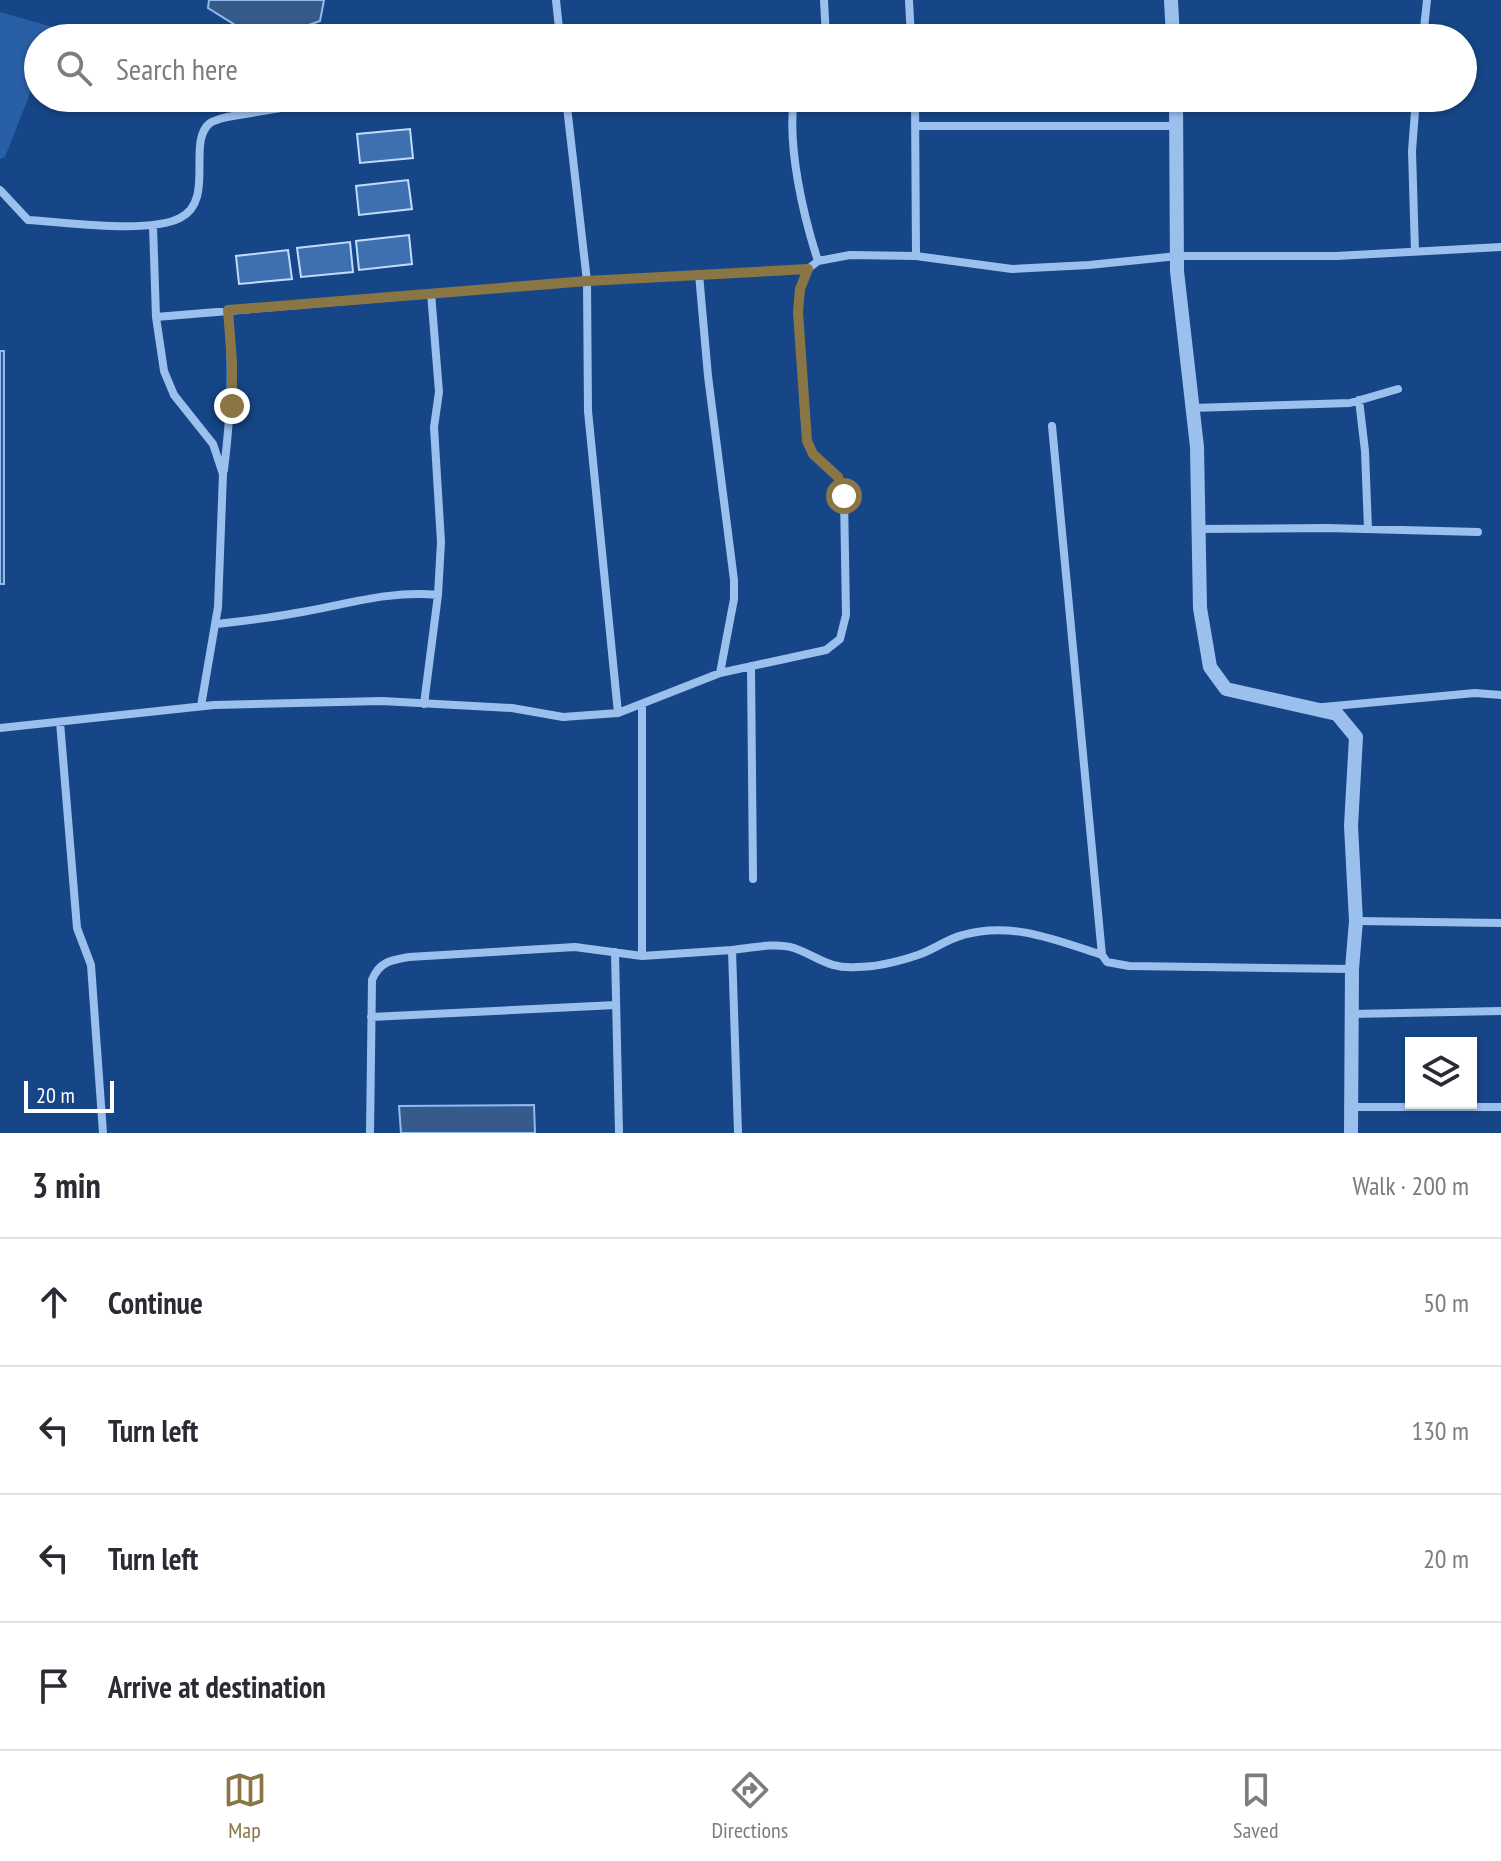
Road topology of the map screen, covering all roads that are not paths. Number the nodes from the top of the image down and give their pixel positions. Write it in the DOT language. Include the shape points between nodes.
graph roads {
  1 [pos="556,0"];
  2 [pos="824,0"];
  3 [pos="909,0"];
  4 [pos="1171,0"];
  5 [pos="1427,0"];
  6 [pos="559,24"];
  7 [pos="825,24"];
  8 [pos="910,24"];
  9 [pos="1172,24"];
  10 [pos="1424,24"];
  11 [pos="257,112"];
  12 [pos="568,112"];
  13 [pos="792,112"];
  14 [pos="915,112"];
  15 [pos="1176,112"];
  16 [pos="1415,112"];
  17 [pos="915,126"];
  18 [pos="1177,126"];
  19 [pos="0,190"];
  20 [pos="153,226"];
  21 [pos="1501,247"];
  22 [pos="1415,252"];
  23 [pos="916,256"];
  24 [pos="1178,256"];
  25 [pos="818,261"];
  26 [pos="808,269"];
  27 [pos="699,274"];
  28 [pos="587,281"];
  29 [pos="431,293"];
  30 [pos="228,310"];
  31 [pos="156,317"];
  32 [pos="1398,389"];
  33 [pos="1359,400"];
  34 [pos="1192,408"];
  35 [pos="1052,426"];
  36 [pos="223,474"];
  37 [pos="1198,529"];
  38 [pos="1368,529"];
  39 [pos="1478,532"];
  40 [pos="438,595"];
  41 [pos="216,624"];
  42 [pos="751,666"];
  43 [pos="720,673"];
  44 [pos="1501,695"];
  45 [pos="424,704"];
  46 [pos="642,705"];
  47 [pos="201,706"];
  48 [pos="1316,708"];
  49 [pos="618,713"];
  50 [pos="60,722"];
  51 [pos="0,728"];
  52 [pos="753,879"];
  53 [pos="1356,921"];
  54 [pos="1501,923"];
  55 [pos="732,950"];
  56 [pos="615,952"];
  57 [pos="1102,955"];
  58 [pos="642,956"];
  59 [pos="1352,969"];
  60 [pos="616,1005"];
  61 [pos="1501,1011"];
  62 [pos="1352,1014"];
  63 [pos="371,1017"];
  64 [pos="1352,1107"];
  65 [pos="1501,1107"];
  66 [pos="103,1133"];
  67 [pos="370,1133"];
  68 [pos="619,1133"];
  69 [pos="738,1133"];
  70 [pos="1351,1133"];
  1 -- 6 [label="street"];
  2 -- 7 [label="street"];
  3 -- 8 [label="street"];
  4 -- 9 [label="street"];
  5 -- 10 [label="street"];
  11 -- 20 [label="street" via="210,122 201,136 196,201 183,217"];
  12 -- 28 [label="street"];
  13 -- 25 [label="street" via="804,217"];
  14 -- 17 [label="street"];
  15 -- 18 [label="street"];
  16 -- 22 [label="street"];
  17 -- 18 [label="street"];
  17 -- 23 [label="street"];
  18 -- 24 [label="street"];
  19 -- 20 [label="street" via="28,220"];
  20 -- 31 [label="street"];
  21 -- 22 [label="street"];
  22 -- 24 [label="street"];
  23 -- 24 [label="street" via="1012,269"];
  23 -- 25 [label="street" via="850,255"];
  24 -- 34 [label="street"];
  25 -- 26 [label="street"];
  26 -- 27 [label="street"];
  26 -- 42 [label="street" via="798,312 807,441 838,477 844,496 846,615 840,639 826,650"];
  27 -- 28 [label="street"];
  27 -- 43 [label="street" via="734,580"];
  28 -- 29 [label="street"];
  28 -- 49 [label="street" via="588,411"];
  29 -- 30 [label="street"];
  29 -- 40 [label="street" via="439,392 434,427 441,542"];
  30 -- 31 [label="street"];
  30 -- 36 [label="street" via="232,406"];
  31 -- 36 [label="street" via="164,371 174,395 213,444"];
  32 -- 33 [label="street"];
  33 -- 34 [label="street"];
  33 -- 38 [label="street"];
  34 -- 37 [label="street"];
  35 -- 57 [label="street"];
  36 -- 41 [label="street"];
  37 -- 38 [label="street"];
  37 -- 48 [label="street" via="1200,608 1210,667 1226,689"];
  38 -- 39 [label="street"];
  40 -- 41 [label="street" via="410,592"];
  40 -- 45 [label="street"];
  41 -- 47 [label="street"];
  42 -- 43 [label="street"];
  42 -- 52 [label="street"];
  43 -- 46 [label="street"];
  44 -- 48 [label="street"];
  45 -- 47 [label="street"];
  45 -- 49 [label="street" via="512,708 563,717"];
  46 -- 49 [label="street"];
  46 -- 58 [label="street"];
  47 -- 50 [label="street"];
  48 -- 53 [label="street" via="1337,714 1356,737 1351,826"];
  50 -- 51 [label="street"];
  50 -- 66 [label="street" via="77,928 91,965"];
  53 -- 54 [label="street"];
  53 -- 59 [label="street"];
  55 -- 57 [label="street" via="781,946 836,968 861,967 918,955 968,934 1010,930"];
  55 -- 58 [label="street"];
  55 -- 69 [label="street"];
  56 -- 58 [label="street"];
  56 -- 60 [label="street"];
  56 -- 63 [label="street" via="575,947 389,960 372,980"];
  57 -- 59 [label="street" via="1107,962 1129,966"];
  59 -- 62 [label="street"];
  60 -- 63 [label="street"];
  60 -- 68 [label="street"];
  61 -- 62 [label="street"];
  62 -- 64 [label="street"];
  63 -- 67 [label="street"];
  64 -- 65 [label="street"];
  64 -- 70 [label="street"];
}
